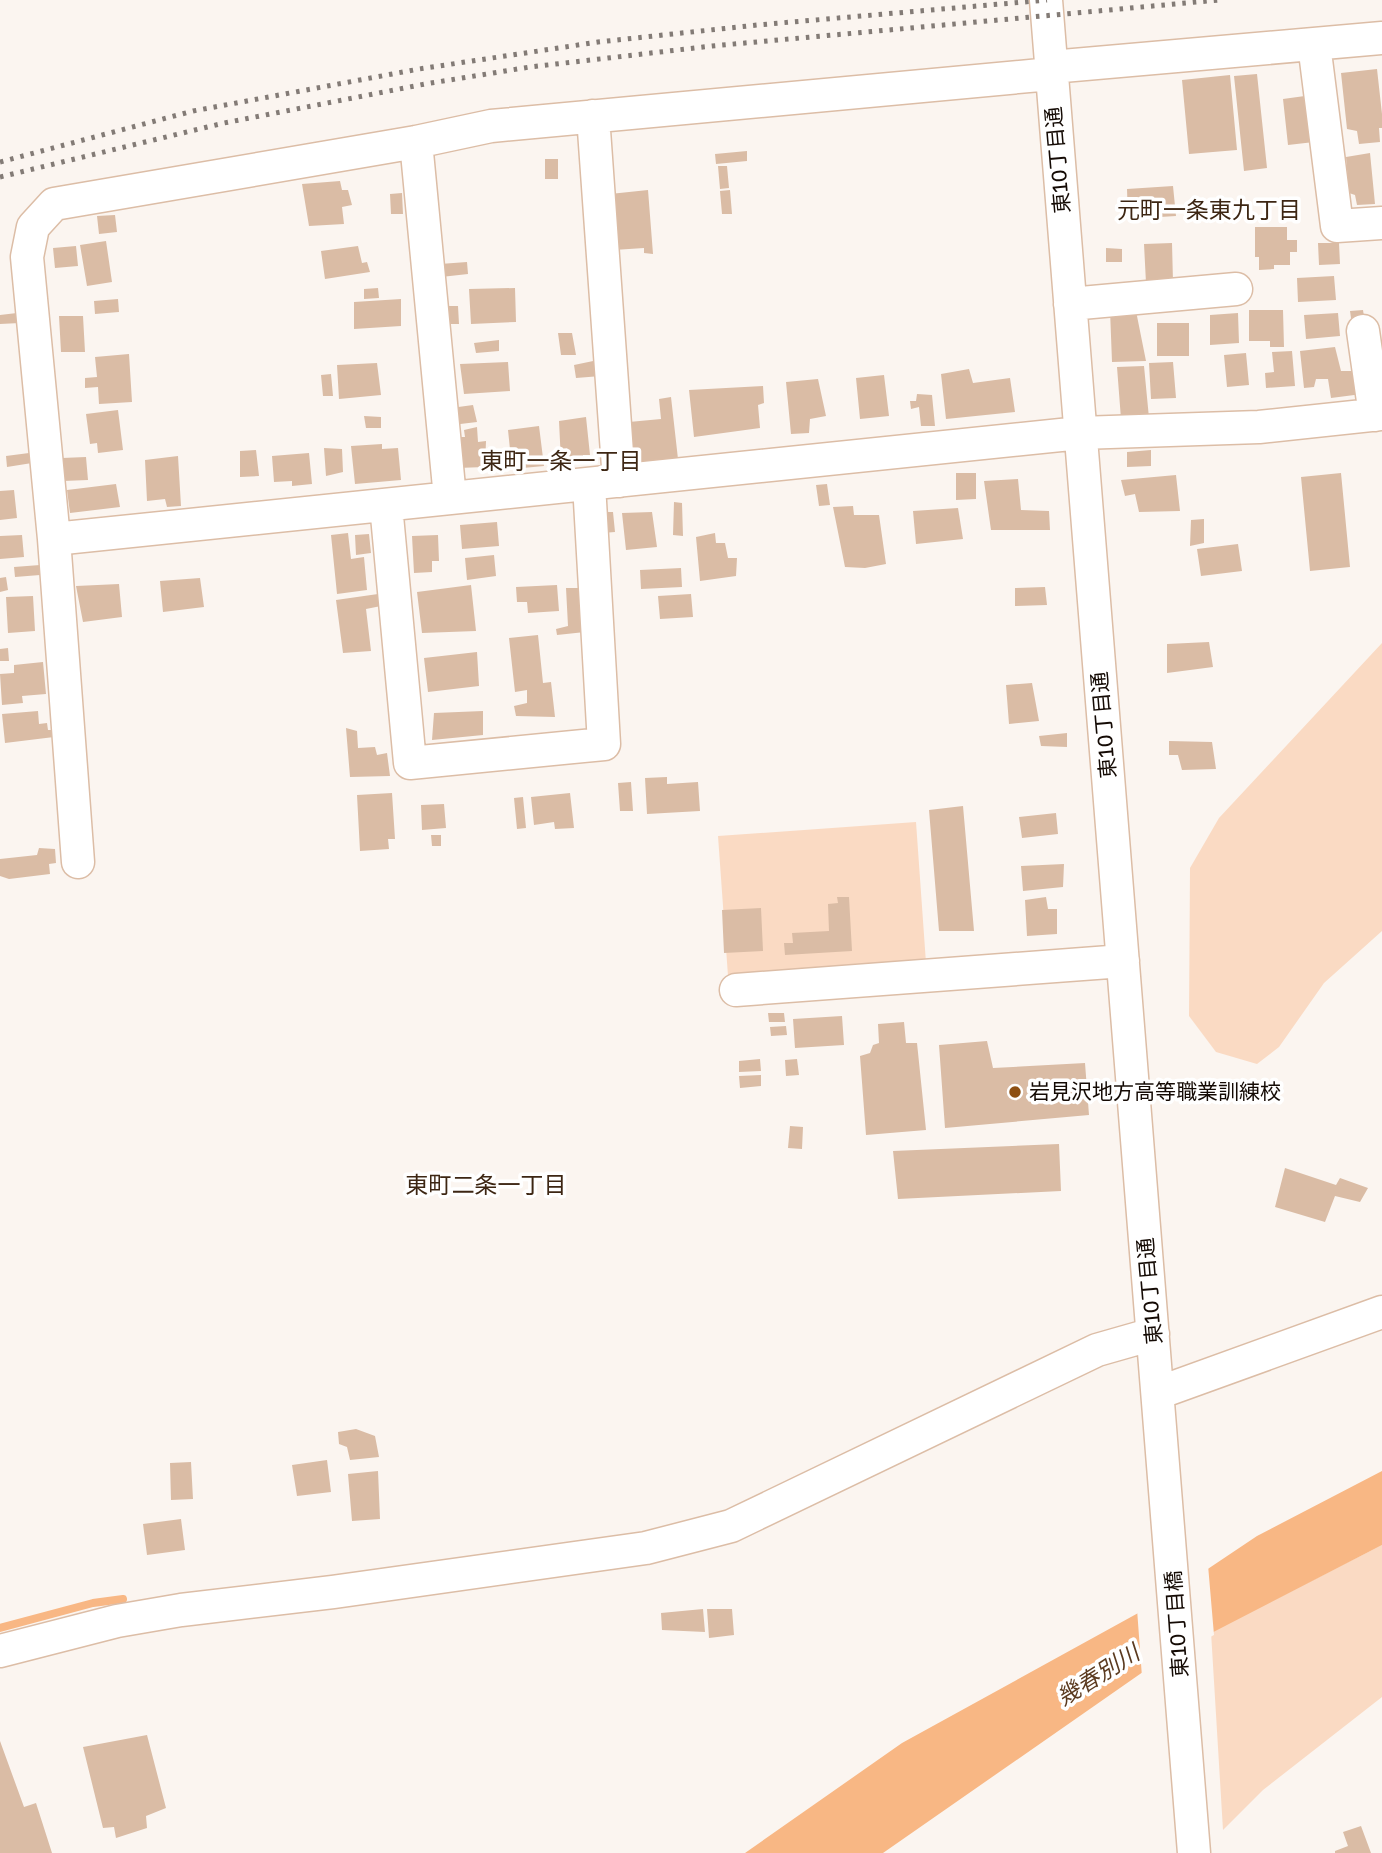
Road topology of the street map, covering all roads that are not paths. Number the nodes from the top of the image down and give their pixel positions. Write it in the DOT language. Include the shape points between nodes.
graph roads {
  1 [pos="1046,0"];
  2 [pos="1382,38"];
  3 [pos="1314,44"];
  4 [pos="1051,70"];
  5 [pos="593,116"];
  6 [pos="416,142"];
  7 [pos="1382,223"];
  8 [pos="1236,289"];
  9 [pos="1070,304"];
  10 [pos="1363,331"];
  11 [pos="1378,414"];
  12 [pos="1080,433"];
  13 [pos="604,482"];
  14 [pos="450,498"];
  15 [pos="386,505"];
  16 [pos="54,539"];
  17 [pos="78,862"];
  18 [pos="1123,961"];
  19 [pos="736,990"];
  20 [pos="1382,1311"];
  21 [pos="1153,1334"];
  22 [pos="1158,1393"];
  23 [pos="1163,1451"];
  24 [pos="0,1651"];
  25 [pos="1194,1853"];
  1 -- 4 [label="street, 東10丁目通"];
  2 -- 3 [label="street"];
  3 -- 4 [label="street"];
  3 -- 7 [label="street" via="1337,226"];
  4 -- 5 [label="street"];
  4 -- 9 [label="street, 東10丁目通"];
  5 -- 6 [label="street" via="491,126"];
  5 -- 13 [label="street"];
  6 -- 14 [label="street"];
  6 -- 16 [label="street" via="54,204 33,227 27,257"];
  8 -- 9 [label="street"];
  9 -- 12 [label="street, 東10丁目通"];
  10 -- 11 [label="street"];
  11 -- 12 [label="street" via="1259,427"];
  12 -- 13 [label="street"];
  12 -- 18 [label="street, 東10丁目通"];
  13 -- 14 [label="street"];
  13 -- 15 [label="street" via="604,744 410,763"];
  14 -- 15 [label="street"];
  15 -- 16 [label="street"];
  16 -- 17 [label="street"];
  18 -- 19 [label="street"];
  18 -- 21 [label="street, 東10丁目通"];
  20 -- 22 [label="street"];
  21 -- 22 [label="street, 東10丁目通"];
  21 -- 24 [label="street" via="1097,1350 731,1526 646,1548 130,1618"];
  22 -- 23 [label="street, 東10丁目通"];
  23 -- 25 [label="street, 東10丁目橋"];
}
